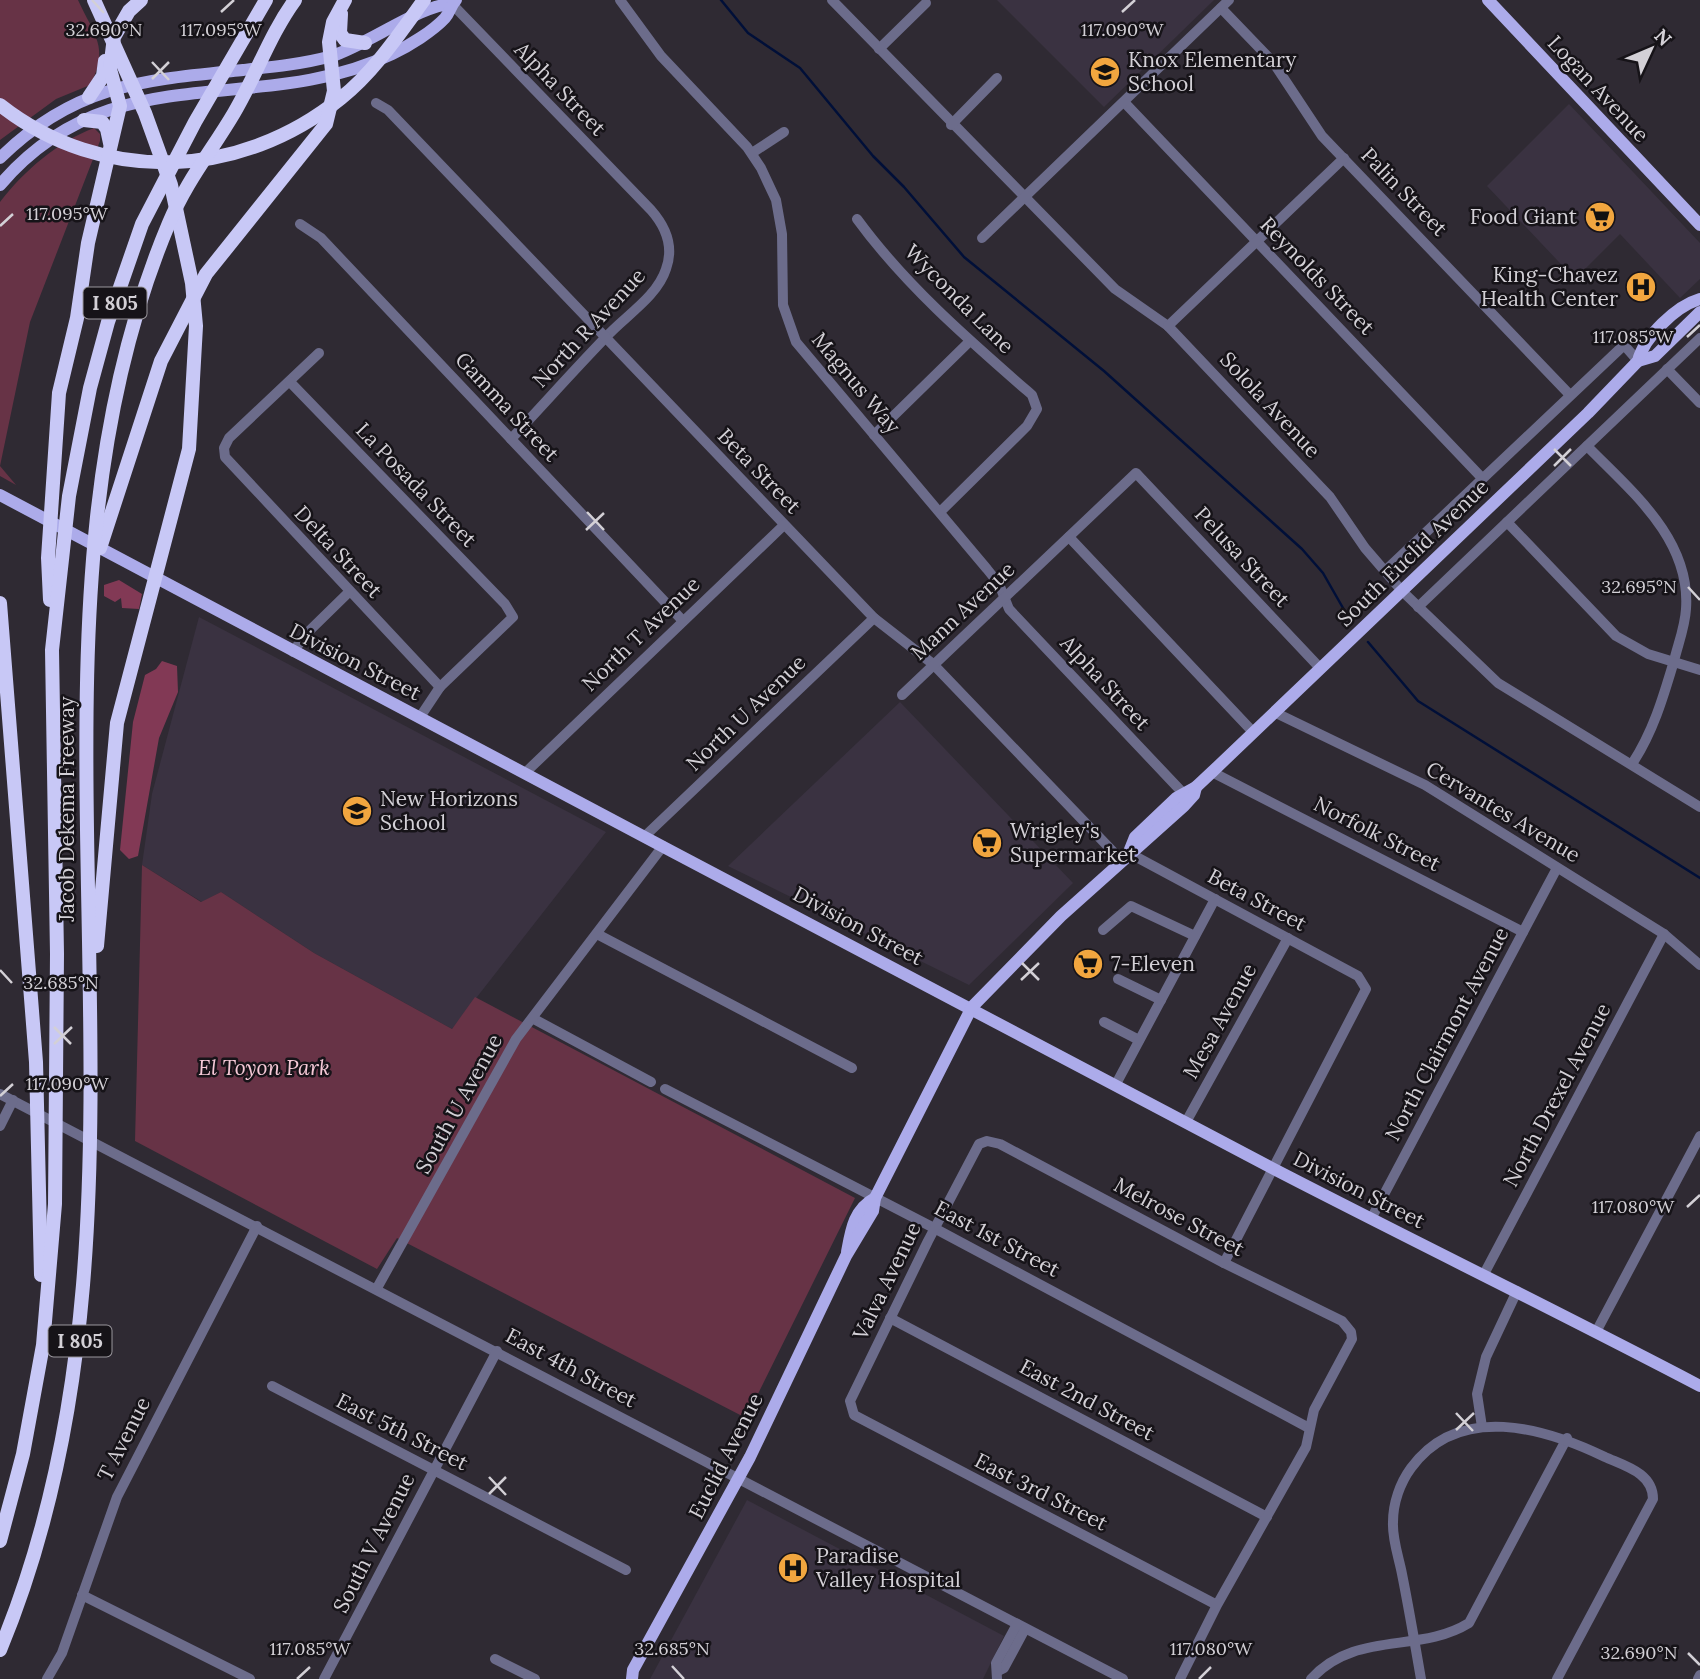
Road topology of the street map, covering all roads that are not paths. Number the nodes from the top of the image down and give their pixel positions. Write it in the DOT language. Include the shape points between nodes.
graph roads {
  1 [pos="94,0"];
  2 [pos="141,0"];
  3 [pos="266,0"];
  4 [pos="295,0"];
  5 [pos="345,0"];
  6 [pos="424,0"];
  7 [pos="620,0"];
  8 [pos="832,0"];
  9 [pos="1488,0"];
  10 [pos="454,2"];
  11 [pos="926,3"];
  12 [pos="1225,4"];
  13 [pos="114,37"];
  14 [pos="365,43"];
  15 [pos="879,49"];
  16 [pos="331,56"];
  17 [pos="334,74"];
  18 [pos="998,78"];
  19 [pos="115,87"];
  20 [pos="89,97"];
  21 [pos="1124,102"];
  22 [pos="376,103"];
  23 [pos="0,105"];
  24 [pos="120,106"];
  25 [pos="84,120"];
  26 [pos="951,125"];
  27 [pos="784,132"];
  28 [pos="111,149"];
  29 [pos="752,153"];
  30 [pos="0,158"];
  31 [pos="1344,158"];
  32 [pos="0,185"];
  33 [pos="1024,198"];
  34 [pos="641,199"];
  35 [pos="1681,205"];
  36 [pos="1700,215"];
  37 [pos="857,219"];
  38 [pos="300,224"];
  39 [pos="1700,225"];
  40 [pos="982,238"];
  41 [pos="1257,241"];
  42 [pos="1700,299"];
  43 [pos="1700,312"];
  44 [pos="1168,326"];
  45 [pos="605,338"];
  46 [pos="1700,338"];
  47 [pos="970,341"];
  48 [pos="319,353"];
  49 [pos="1638,360"];
  50 [pos="1667,369"];
  51 [pos="289,382"];
  52 [pos="1570,395"];
  53 [pos="1700,403"];
  54 [pos="874,435"];
  55 [pos="511,439"];
  56 [pos="1587,446"];
  57 [pos="1136,473"];
  58 [pos="1482,478"];
  59 [pos="0,495"];
  60 [pos="940,512"];
  61 [pos="102,516"];
  62 [pos="1507,522"];
  63 [pos="784,525"];
  64 [pos="1069,537"];
  65 [pos="54,559"];
  66 [pos="1385,570"];
  67 [pos="1402,591"];
  68 [pos="349,592"];
  69 [pos="1004,597"];
  70 [pos="0,603"];
  71 [pos="1418,607"];
  72 [pos="874,618"];
  73 [pos="683,621"];
  74 [pos="293,652"];
  75 [pos="1674,661"];
  76 [pos="933,664"];
  77 [pos="1320,668"];
  78 [pos="1700,670"];
  79 [pos="440,687"];
  80 [pos="902,695"];
  81 [pos="1274,712"];
  82 [pos="420,718"];
  83 [pos="1253,732"];
  84 [pos="1632,764"];
  85 [pos="526,772"];
  86 [pos="1212,772"];
  87 [pos="1196,787"];
  88 [pos="1182,792"];
  89 [pos="1700,807"];
  90 [pos="645,836"];
  91 [pos="663,846"];
  92 [pos="1125,856"];
  93 [pos="1557,867"];
  94 [pos="1214,899"];
  95 [pos="1103,930"];
  96 [pos="1522,932"];
  97 [pos="597,934"];
  98 [pos="1664,934"];
  99 [pos="1195,936"];
  100 [pos="1288,938"];
  101 [pos="1700,965"];
  102 [pos="1118,979"];
  103 [pos="1161,1000"];
  104 [pos="971,1007"];
  105 [pos="534,1019"];
  106 [pos="90,1021"];
  107 [pos="1104,1022"];
  108 [pos="1139,1040"];
  109 [pos="852,1068"];
  110 [pos="651,1082"];
  111 [pos="1116,1084"];
  112 [pos="665,1089"];
  113 [pos="0,1094"];
  114 [pos="17,1103"];
  115 [pos="1186,1122"];
  116 [pos="0,1126"];
  117 [pos="1700,1136"];
  118 [pos="987,1141"];
  119 [pos="1273,1168"];
  120 [pos="875,1198"];
  121 [pos="1371,1219"];
  122 [pos="257,1226"];
  123 [pos="934,1228"];
  124 [pos="1224,1263"];
  125 [pos="1484,1274"];
  126 [pos="377,1288"];
  127 [pos="1517,1291"];
  128 [pos="890,1318"];
  129 [pos="1597,1332"];
  130 [pos="44,1335"];
  131 [pos="497,1351"];
  132 [pos="272,1386"];
  133 [pos="1700,1386"];
  134 [pos="851,1408"];
  135 [pos="1482,1427"];
  136 [pos="1309,1428"];
  137 [pos="1567,1438"];
  138 [pos="433,1470"];
  139 [pos="737,1479"];
  140 [pos="1267,1517"];
  141 [pos="0,1541"];
  142 [pos="626,1570"];
  143 [pos="82,1595"];
  144 [pos="1217,1605"];
  145 [pos="1021,1626"];
  146 [pos="1415,1639"];
  147 [pos="0,1650"];
  148 [pos="495,1659"];
  149 [pos="633,1675"];
  150 [pos="997,1675"];
  151 [pos="47,1679"];
  152 [pos="250,1679"];
  153 [pos="324,1679"];
  154 [pos="535,1679"];
  155 [pos="622,1679"];
  156 [pos="1124,1679"];
  157 [pos="1180,1679"];
  158 [pos="1311,1679"];
  159 [pos="1421,1679"];
  160 [pos="1557,1679"];
  1 -- 106 [label="highway" via="145,113 171,185 192,283 195,376 189,449 117,723"];
  2 -- 13 [label="highway"];
  3 -- 65 [label="highway, Jacob Dekema Freeway / I 805" via="142,224 90,388"];
  4 -- 61 [label="highway, I 805" via="234,113 195,169 150,274 115,397"];
  5 -- 14 [label="highway" via="340,33 345,40"];
  5 -- 16 [label="highway" via="328,42"];
  6 -- 23 [label="highway" via="343,97 303,125 222,158 187,164 106,156 62,141"];
  7 -- 29 [label="street, Magnus Way" via="661,56"];
  8 -- 15 [label="street, Solola Avenue"];
  9 -- 35 [label="main road, Logan Avenue"];
  10 -- 14 [label="main road" via="438,4"];
  10 -- 17 [label="main road" via="446,17 394,53"];
  10 -- 34 [label="street, Alpha Street"];
  11 -- 15 [label="street"];
  12 -- 21 [label="street"];
  12 -- 31 [label="street, Palin Street" via="1273,62 1322,136"];
  13 -- 19 [label="highway" via="110,69"];
  13 -- 20 [label="highway" via="103,76"];
  14 -- 16 [label="main road"];
  15 -- 26 [label="street, Solola Avenue"];
  16 -- 17 [label="highway"];
  16 -- 19 [label="main road"];
  17 -- 24 [label="main road" via="235,90 160,95"];
  17 -- 61 [label="highway" via="334,91 321,132 206,274 161,361"];
  18 -- 26 [label="street"];
  19 -- 20 [label="main road"];
  19 -- 24 [label="highway"];
  20 -- 30 [label="main road" via="35,127"];
  21 -- 33 [label="street"];
  21 -- 41 [label="street, Reynolds Street"];
  22 -- 45 [label="street, Beta Street" via="388,110"];
  24 -- 25 [label="main road"];
  24 -- 28 [label="highway"];
  25 -- 28 [label="highway" via="102,122"];
  25 -- 32 [label="main road" via="46,140"];
  26 -- 33 [label="street, Solola Avenue"];
  27 -- 29 [label="street"];
  28 -- 65 [label="highway" via="59,393 52,480"];
  29 -- 54 [label="street, Magnus Way" via="776,200 786,318 796,342"];
  31 -- 41 [label="street"];
  31 -- 52 [label="street, Palin Street"];
  33 -- 40 [label="street"];
  33 -- 44 [label="street, Solola Avenue" via="1115,289"];
  34 -- 45 [label="street, North R Avenue" via="665,228 668,263 654,290"];
  35 -- 36 [label="main road, Logan Avenue"];
  35 -- 39 [label="main road, Logan Avenue"];
  37 -- 47 [label="street, Wyconda Lane"];
  38 -- 55 [label="street, Gamma Street" via="321,238"];
  41 -- 44 [label="street"];
  41 -- 58 [label="street, Reynolds Street"];
  42 -- 49 [label="main road, South Euclid Avenue" via="1687,303 1650,338"];
  43 -- 49 [label="main road, South Euclid Avenue" via="1656,356"];
  44 -- 66 [label="street, Solola Avenue" via="1330,497"];
  45 -- 55 [label="street, North R Avenue"];
  45 -- 63 [label="street, Beta Street"];
  46 -- 50 [label="street"];
  47 -- 54 [label="street"];
  47 -- 60 [label="street, Wyconda Lane" via="1032,395 1037,409 1027,426"];
  48 -- 51 [label="street"];
  49 -- 52 [label="street" via="1623,345"];
  49 -- 67 [label="main road, South Euclid Avenue"];
  50 -- 53 [label="street"];
  50 -- 56 [label="street"];
  51 -- 68 [label="street, Delta Street" via="224,447 230,466"];
  51 -- 79 [label="street, La Posada Street" via="513,617"];
  52 -- 58 [label="street"];
  54 -- 60 [label="street, Magnus Way"];
  55 -- 73 [label="street, Gamma Street"];
  56 -- 62 [label="street"];
  56 -- 75 [label="street" via="1650,511 1672,544 1686,610"];
  57 -- 64 [label="street, Mann Avenue"];
  57 -- 77 [label="street, Pelusa Street"];
  58 -- 66 [label="street"];
  59 -- 74 [label="main road, Division Street"];
  60 -- 69 [label="street, Magnus Way" via="999,584"];
  61 -- 106 [label="highway, Jacob Dekema Freeway / I 805" via="88,624"];
  62 -- 71 [label="street"];
  62 -- 75 [label="street" via="1616,636 1648,654"];
  63 -- 72 [label="street, Beta Street"];
  63 -- 73 [label="street, North T Avenue"];
  64 -- 69 [label="street, Mann Avenue"];
  64 -- 83 [label="street"];
  65 -- 130 [label="highway, Jacob Dekema Freeway / I 805" via="55,1205"];
  66 -- 67 [label="street, Solola Avenue"];
  67 -- 71 [label="street, Solola Avenue"];
  67 -- 77 [label="main road, South Euclid Avenue"];
  68 -- 74 [label="street"];
  68 -- 79 [label="street, Delta Street"];
  69 -- 76 [label="street, Mann Avenue"];
  69 -- 88 [label="street, Alpha Street" via="1009,609"];
  70 -- 130 [label="highway" via="36,1062"];
  71 -- 84 [label="street, Solola Avenue" via="1498,683"];
  72 -- 76 [label="street, Beta Street"];
  72 -- 90 [label="street, North U Avenue"];
  73 -- 85 [label="street, North T Avenue"];
  74 -- 82 [label="main road, Division Street"];
  75 -- 78 [label="street"];
  75 -- 84 [label="street" via="1653,728"];
  76 -- 80 [label="street, Mann Avenue"];
  76 -- 92 [label="street, Beta Street"];
  77 -- 81 [label="main road, South Euclid Avenue"];
  79 -- 82 [label="street"];
  81 -- 83 [label="main road, South Euclid Avenue"];
  81 -- 93 [label="street, Cervantes Avenue" via="1425,785"];
  82 -- 85 [label="main road, Division Street"];
  83 -- 86 [label="main road, South Euclid Avenue"];
  84 -- 89 [label="street, Solola Avenue"];
  85 -- 90 [label="main road, Division Street"];
  86 -- 87 [label="main road, South Euclid Avenue"];
  86 -- 96 [label="street, Norfolk Street"];
  87 -- 88 [label="main road"];
  87 -- 92 [label="main road" via="1194,795 1156,833"];
  88 -- 92 [label="main road" via="1135,837"];
  90 -- 91 [label="main road, Division Street"];
  91 -- 97 [label="street, South U Avenue"];
  91 -- 104 [label="main road, Division Street"];
  92 -- 94 [label="street, Beta Street"];
  92 -- 104 [label="main road, Euclid Avenue"];
  93 -- 96 [label="street, North Clairmont Avenue"];
  93 -- 98 [label="street, Cervantes Avenue"];
  94 -- 99 [label="street"];
  94 -- 100 [label="street, Beta Street"];
  95 -- 99 [label="street" via="1131,906"];
  96 -- 121 [label="street, North Clairmont Avenue"];
  97 -- 105 [label="street, South U Avenue"];
  97 -- 109 [label="street"];
  98 -- 101 [label="street, Cervantes Avenue"];
  98 -- 125 [label="street, North Drexel Avenue"];
  99 -- 103 [label="street"];
  100 -- 115 [label="street, Mesa Avenue"];
  100 -- 119 [label="street, Beta Street" via="1358,976 1366,989"];
  102 -- 103 [label="street"];
  103 -- 108 [label="street"];
  104 -- 111 [label="main road, Division Street"];
  104 -- 120 [label="main road, Euclid Avenue"];
  105 -- 110 [label="street"];
  105 -- 126 [label="street, South U Avenue" via="516,1039 477,1105"];
  106 -- 147 [label="highway, Jacob Dekema Freeway / I 805" via="89,1210 79,1346 58,1462 29,1571"];
  107 -- 108 [label="street"];
  108 -- 111 [label="street"];
  111 -- 115 [label="main road, Division Street"];
  112 -- 120 [label="street, East 1st Street"];
  113 -- 114 [label="street, East 4th Street"];
  114 -- 116 [label="street"];
  114 -- 122 [label="street, East 4th Street"];
  115 -- 119 [label="main road, Division Street"];
  117 -- 129 [label="street"];
  118 -- 123 [label="street, Valva Avenue" via="973,1150"];
  118 -- 124 [label="street, Melrose Street"];
  119 -- 121 [label="main road, Division Street"];
  119 -- 124 [label="street"];
  120 -- 123 [label="street, East 1st Street"];
  120 -- 139 [label="main road, Euclid Avenue" via="860,1210 846,1256"];
  121 -- 125 [label="main road, Division Street"];
  122 -- 126 [label="street, East 4th Street"];
  122 -- 143 [label="street, T Avenue" via="117,1497"];
  123 -- 128 [label="street, Valva Avenue"];
  123 -- 136 [label="street, East 1st Street"];
  124 -- 136 [label="street, Melrose Street" via="1342,1321 1351,1332 1352,1339"];
  125 -- 127 [label="main road, Division Street"];
  126 -- 131 [label="street, East 4th Street"];
  127 -- 129 [label="main road, Division Street"];
  127 -- 135 [label="street" via="1486,1357 1478,1394"];
  128 -- 134 [label="street, Valva Avenue" via="850,1401"];
  128 -- 140 [label="street, East 2nd Street"];
  129 -- 133 [label="main road, Division Street"];
  130 -- 141 [label="highway, Jacob Dekema Freeway / I 805" via="23,1454"];
  131 -- 138 [label="street, South V Avenue"];
  131 -- 139 [label="street, East 4th Street"];
  132 -- 138 [label="street, East 5th Street"];
  134 -- 144 [label="street, East 3rd Street" via="861,1420"];
  135 -- 137 [label="street" via="1530,1428"];
  135 -- 146 [label="street" via="1431,1447 1409,1471 1398,1492 1393,1526"];
  136 -- 140 [label="street" via="1306,1447"];
  137 -- 146 [label="street" via="1469,1623 1454,1632"];
  137 -- 160 [label="street" via="1642,1475 1653,1499"];
  138 -- 142 [label="street, East 5th Street"];
  138 -- 153 [label="street, South V Avenue"];
  139 -- 145 [label="street, East 4th Street"];
  139 -- 149 [label="main road, Euclid Avenue"];
  140 -- 144 [label="street"];
  143 -- 151 [label="street, T Avenue" via="62,1653"];
  143 -- 152 [label="street"];
  144 -- 157 [label="street"];
  145 -- 150 [label="street" via="996,1663"];
  145 -- 156 [label="street, East 4th Street"];
  146 -- 158 [label="street" via="1352,1650 1333,1658"];
  146 -- 159 [label="street"];
  148 -- 154 [label="street"];
  149 -- 155 [label="main road, Euclid Avenue"];
}
